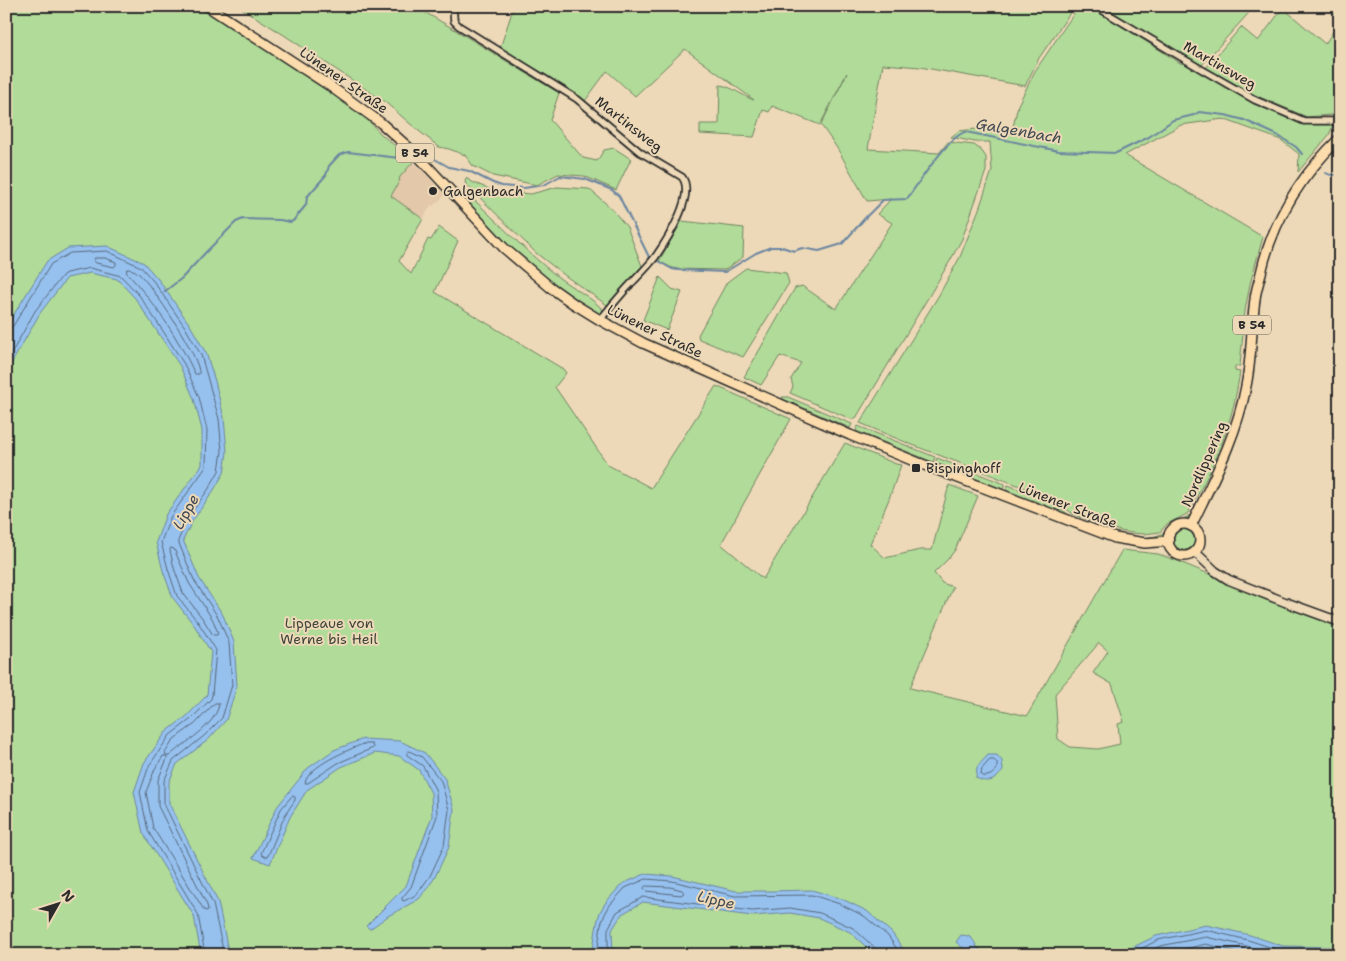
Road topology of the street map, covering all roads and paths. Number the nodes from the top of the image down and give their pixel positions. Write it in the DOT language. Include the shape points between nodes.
graph roads {
  1 [pos="208,6"];
  2 [pos="453,6"];
  3 [pos="1095,6"];
  4 [pos="1340,126"];
  5 [pos="1340,138"];
  6 [pos="600,320"];
  7 [pos="1191,526"];
  8 [pos="1168,541"];
  9 [pos="1195,552"];
  10 [pos="1340,622"];
  1 -- 6 [label="main road, Lünener Straße / B 54" via="369,113 416,155 526,268"];
  2 -- 6 [label="street, Martinsweg" via="454,21 458,26 577,100 640,152 685,181 683,209 655,257"];
  3 -- 4 [label="street, Martinsweg" via="1255,100 1304,121 1331,121"];
  5 -- 7 [label="main road, Nordlippering / B 54" via="1306,175 1270,240 1255,296 1247,384 1240,414 1226,453"];
  6 -- 8 [label="main road, Lünener Straße / B 54" via="687,363 926,466 1115,538"];
  7 -- 8 [label="main road" via="1182,525 1174,529"];
  7 -- 9 [label="main road" via="1198,532 1200,540"];
  8 -- 9 [label="main road" via="1171,550 1178,555 1187,556"];
  9 -- 10 [label="main road" via="1229,580"];
}
